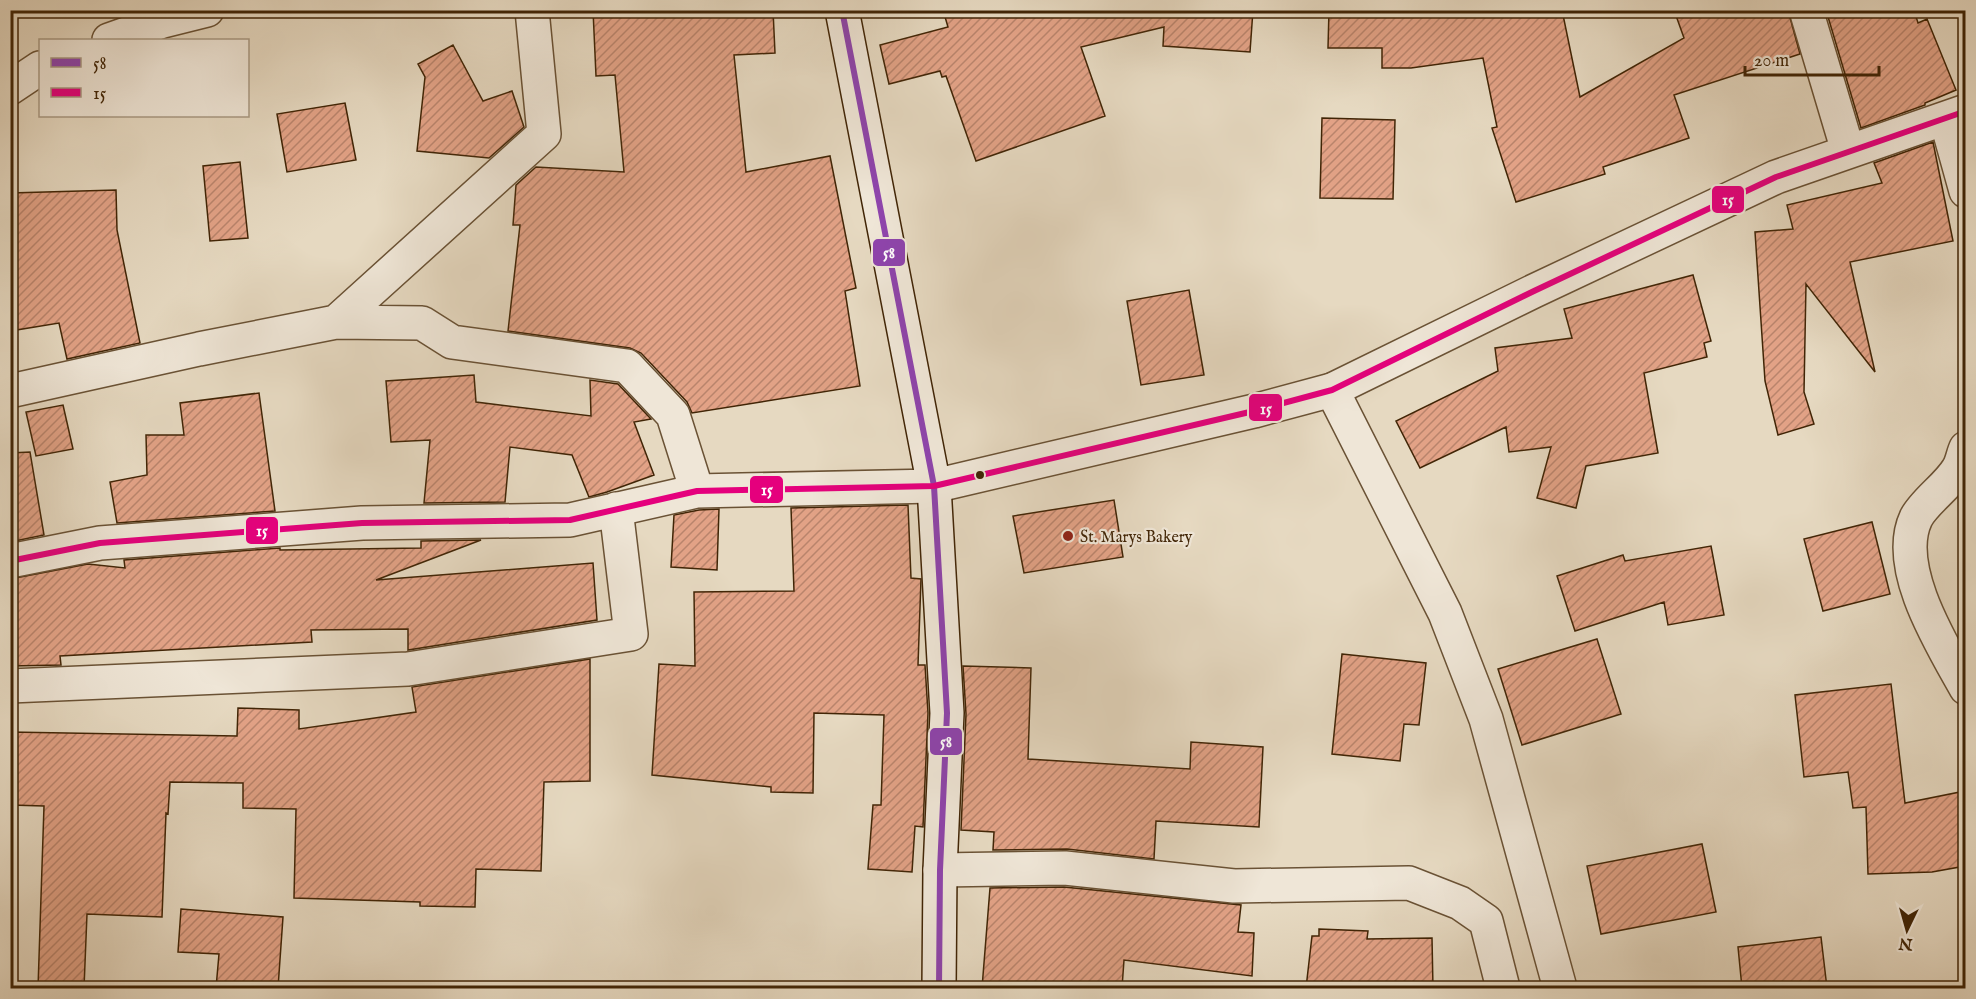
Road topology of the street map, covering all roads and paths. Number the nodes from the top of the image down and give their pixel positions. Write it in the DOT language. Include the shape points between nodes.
graph roads {
  1 [pos="207,10"];
  2 [pos="532,10"];
  3 [pos="842,10"];
  4 [pos="1806,10"];
  5 [pos="112,39"];
  6 [pos="39,69"];
  7 [pos="10,88"];
  8 [pos="1956,115"];
  9 [pos="1848,151"];
  10 [pos="1965,191"];
  11 [pos="336,322"];
  12 [pos="1332,390"];
  13 [pos="10,391"];
  14 [pos="1965,447"];
  15 [pos="934,486"];
  16 [pos="697,490"];
  17 [pos="616,509"];
  18 [pos="10,561"];
  19 [pos="10,686"];
  20 [pos="1965,688"];
  21 [pos="940,870"];
  22 [pos="939,988"];
  23 [pos="1503,988"];
  24 [pos="1560,988"];
  1 -- 5 [label="street"];
  2 -- 11 [label="street" via="544,134"];
  3 -- 15 [label="street"];
  4 -- 9 [label="street"];
  6 -- 7 [label="street"];
  8 -- 9 [label="street"];
  8 -- 10 [label="street"];
  9 -- 12 [label="street" via="1776,177"];
  11 -- 13 [label="street"];
  11 -- 16 [label="street" via="422,323 452,342 627,366 673,415"];
  12 -- 15 [label="street"];
  12 -- 24 [label="street" via="1445,613 1478,698"];
  14 -- 20 [label="street" via="1958,469 1917,516 1909,539 1912,570 1926,615"];
  15 -- 16 [label="street"];
  15 -- 21 [label="street" via="947,713"];
  16 -- 17 [label="street"];
  17 -- 18 [label="street" via="570,520 362,523 100,543"];
  17 -- 19 [label="street" via="631,634 408,669"];
  21 -- 22 [label="street"];
  21 -- 23 [label="street" via="1065,868 1234,886 1409,883 1460,903 1486,921"];
}
